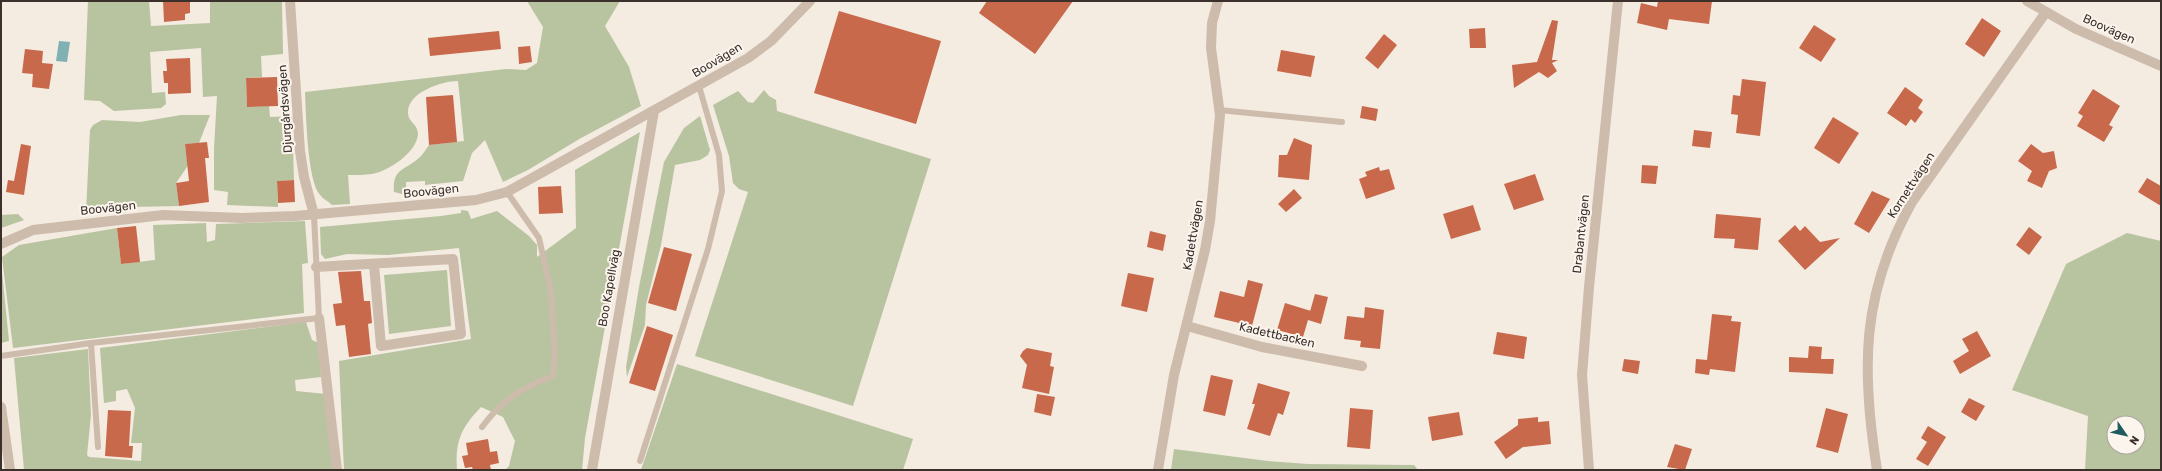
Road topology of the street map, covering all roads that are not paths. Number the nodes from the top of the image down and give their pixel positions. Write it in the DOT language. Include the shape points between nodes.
graph roads {
  1 [pos="290,1"];
  2 [pos="810,1"];
  3 [pos="1218,1"];
  4 [pos="1618,1"];
  5 [pos="2027,1"];
  6 [pos="2046,12"];
  7 [pos="2161,66"];
  8 [pos="699,86"];
  9 [pos="1219,110"];
  10 [pos="654,111"];
  11 [pos="1342,122"];
  12 [pos="507,192"];
  13 [pos="314,215"];
  14 [pos="1,244"];
  15 [pos="374,264"];
  16 [pos="316,267"];
  17 [pos="319,318"];
  18 [pos="1187,326"];
  19 [pos="91,343"];
  20 [pos="1,356"];
  21 [pos="1362,366"];
  22 [pos="1,407"];
  23 [pos="482,427"];
  24 [pos="98,448"];
  25 [pos="640,461"];
  26 [pos="10,470"];
  27 [pos="337,470"];
  28 [pos="592,470"];
  29 [pos="1158,470"];
  30 [pos="1589,470"];
  31 [pos="1877,470"];
  1 -- 13 [label="street, Djurgårdsvägen" via="300,151"];
  2 -- 8 [label="street, Boovägen" via="771,41 748,58"];
  3 -- 9 [label="street, Kadettvägen" via="1212,23 1211,48"];
  4 -- 30 [label="street, Drabantvägen" via="1582,375"];
  5 -- 6 [label="street, Boovägen"];
  6 -- 7 [label="street, Boovägen" via="2076,29"];
  6 -- 31 [label="street, Kornettvägen" via="1912,202 1883,265 1870,318 1867,363 1868,407"];
  8 -- 10 [label="street, Boovägen"];
  8 -- 25 [label="lane" via="719,154 722,191 708,249"];
  9 -- 11 [label="lane"];
  9 -- 18 [label="street, Kadettvägen" via="1210,221"];
  10 -- 12 [label="street, Boovägen"];
  10 -- 28 [label="street, Boo Kapellväg"];
  12 -- 13 [label="street, Boovägen" via="476,200"];
  12 -- 23 [label="lane" via="539,238 551,292 556,355 553,376 525,387 495,410"];
  13 -- 14 [label="street, Boovägen" via="242,218 163,215 33,230"];
  13 -- 16 [label="lane"];
  15 -- 15 [label="street" via="453,259 461,334 381,346"];
  15 -- 16 [label="street"];
  16 -- 17 [label="lane"];
  17 -- 19 [label="lane"];
  17 -- 27 [label="street"];
  18 -- 21 [label="street, Kadettbacken" via="1262,347"];
  18 -- 29 [label="street, Kadettvägen" via="1174,375"];
  19 -- 20 [label="lane"];
  19 -- 24 [label="lane"];
  22 -- 26 [label="street"];
}
